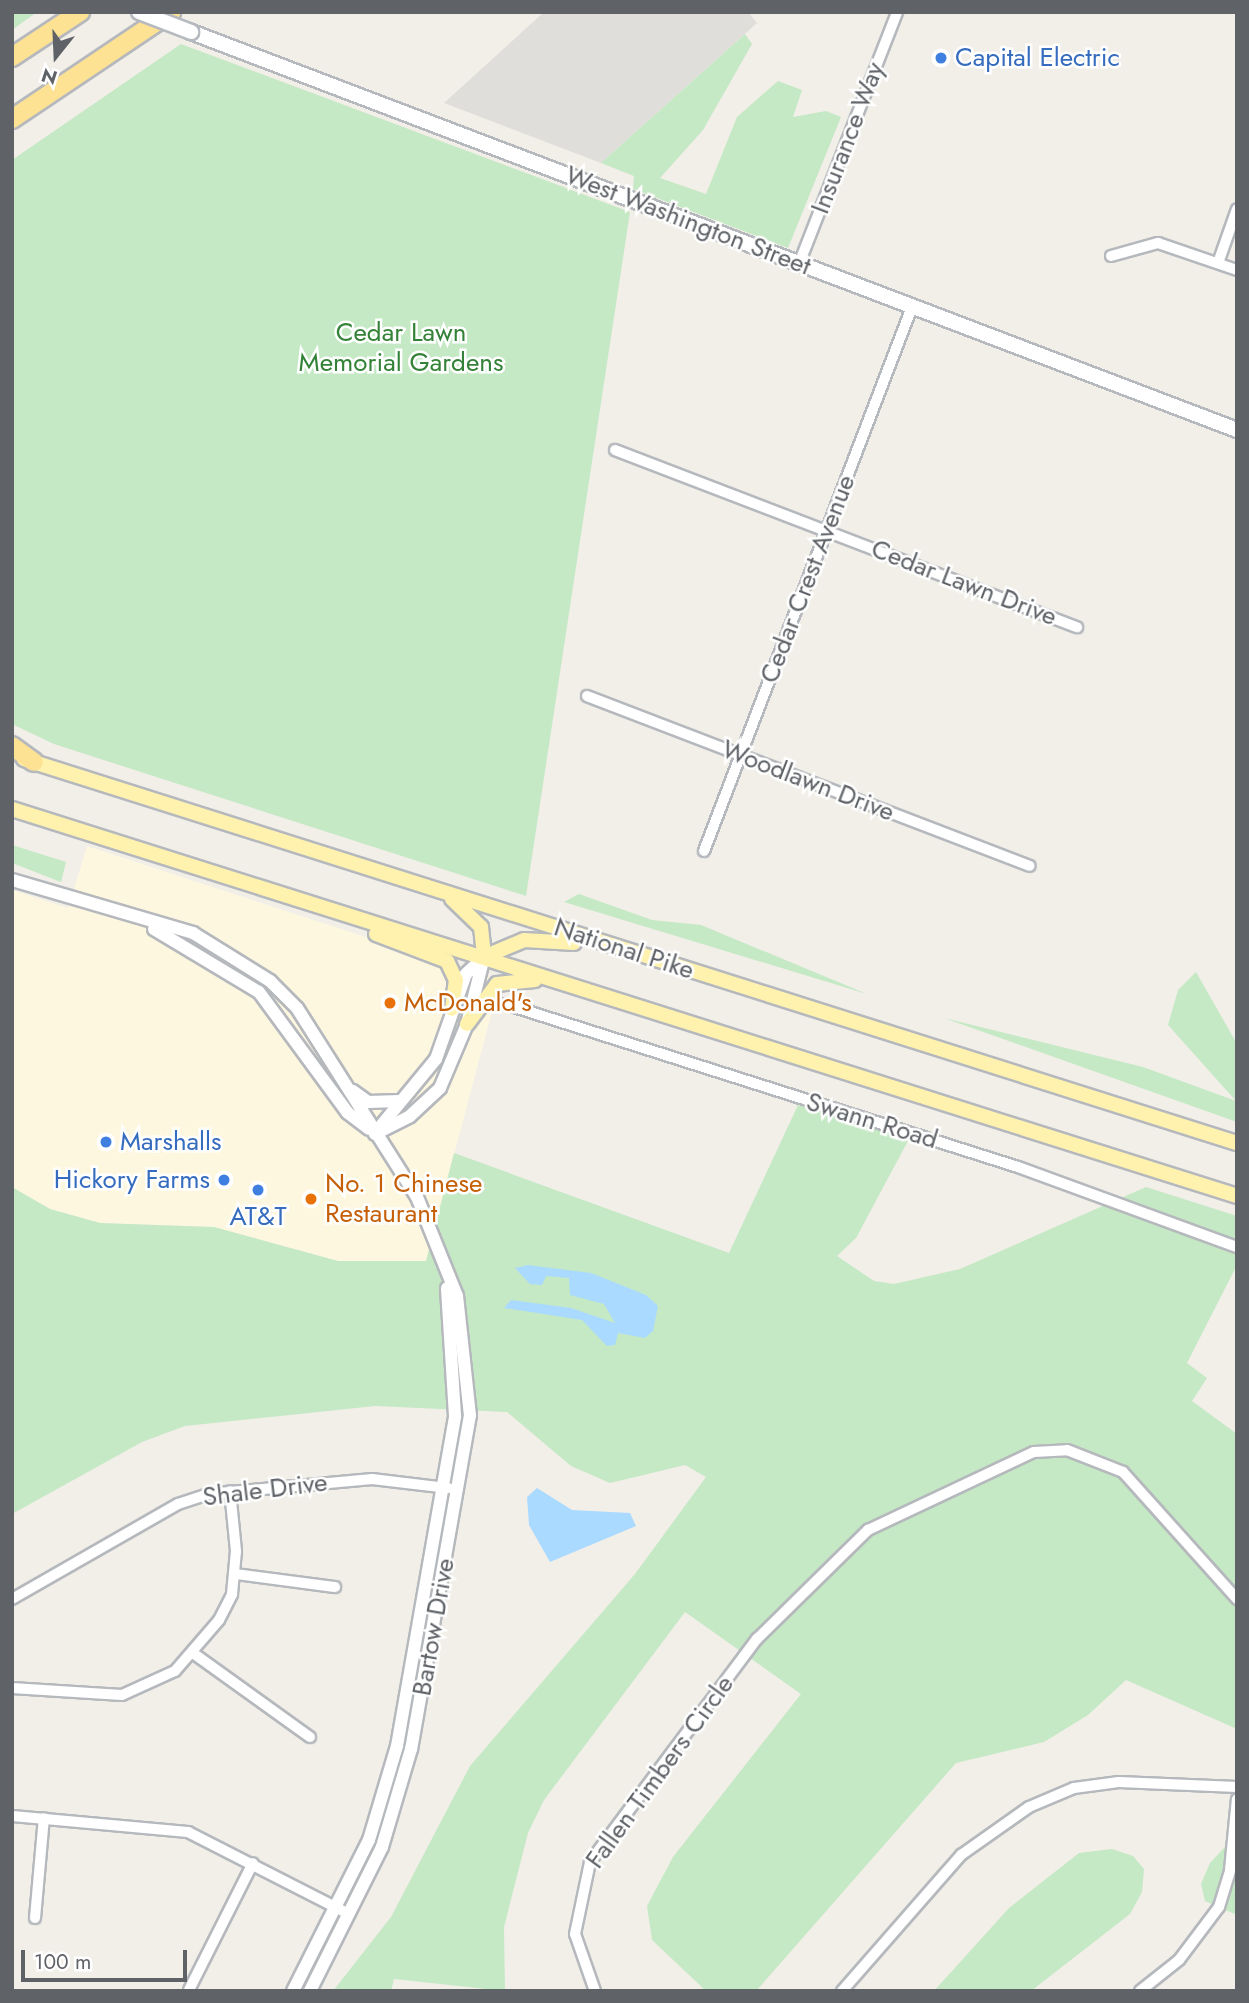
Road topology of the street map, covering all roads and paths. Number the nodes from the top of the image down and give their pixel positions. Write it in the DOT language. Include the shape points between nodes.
graph roads {
  1 [pos="80,12"];
  2 [pos="139,12"];
  3 [pos="171,12"];
  4 [pos="897,12"];
  5 [pos="134,37"];
  6 [pos="12,57"];
  7 [pos="12,118"];
  8 [pos="12,127"];
  9 [pos="1237,209"];
  10 [pos="1111,256"];
  11 [pos="1218,263"];
  12 [pos="799,264"];
  13 [pos="1237,271"];
  14 [pos="912,307"];
  15 [pos="1237,430"];
  16 [pos="615,450"];
  17 [pos="827,531"];
  18 [pos="1077,627"];
  19 [pos="587,696"];
  20 [pos="12,746"];
  21 [pos="12,755"];
  22 [pos="741,755"];
  23 [pos="34,762"];
  24 [pos="12,809"];
  25 [pos="704,851"];
  26 [pos="152,853"];
  27 [pos="1030,866"];
  28 [pos="12,880"];
  29 [pos="432,887"];
  30 [pos="135,919"];
  31 [pos="484,957"];
  32 [pos="710,977"];
  33 [pos="571,985"];
  34 [pos="505,1004"];
  35 [pos="452,1009"];
  36 [pos="467,1024"];
  37 [pos="348,1086"];
  38 [pos="401,1101"];
  39 [pos="375,1134"];
  40 [pos="1237,1143"];
  41 [pos="1237,1196"];
  42 [pos="441,1246"];
  43 [pos="1237,1247"];
  44 [pos="444,1487"];
  45 [pos="459,1489"];
  46 [pos="230,1491"];
  47 [pos="236,1574"];
  48 [pos="335,1587"];
  49 [pos="12,1599"];
  50 [pos="1237,1599"];
  51 [pos="193,1653"];
  52 [pos="12,1689"];
  53 [pos="310,1737"];
  54 [pos="1237,1787"];
  55 [pos="1237,1800"];
  56 [pos="12,1815"];
  57 [pos="44,1818"];
  58 [pos="253,1863"];
  59 [pos="336,1905"];
  60 [pos="349,1914"];
  61 [pos="35,1918"];
  62 [pos="189,1990"];
  63 [pos="293,1991"];
  64 [pos="310,1991"];
  65 [pos="595,1991"];
  66 [pos="842,1991"];
  67 [pos="1140,1991"];
  1 -- 6 [label="highway"];
  2 -- 12 [label="main road, West Washington Street, bridge"];
  3 -- 5 [label="highway"];
  4 -- 12 [label="street, Insurance Way"];
  5 -- 7 [label="highway"];
  5 -- 8 [label="highway"];
  9 -- 11 [label="street"];
  10 -- 11 [label="street" via="1158,243"];
  11 -- 13 [label="street"];
  12 -- 14 [label="main road, West Washington Street"];
  14 -- 15 [label="main road, West Washington Street"];
  14 -- 17 [label="street, Cedar Crest Avenue"];
  16 -- 17 [label="street, Cedar Lawn Drive"];
  17 -- 18 [label="street, Cedar Lawn Drive"];
  17 -- 22 [label="street, Cedar Crest Avenue"];
  19 -- 22 [label="street, Woodlawn Drive"];
  20 -- 23 [label="highway"];
  21 -- 23 [label="main road, National Pike"];
  22 -- 25 [label="street, Cedar Crest Avenue"];
  22 -- 27 [label="street, Woodlawn Drive"];
  23 -- 29 [label="main road, National Pike"];
  24 -- 26 [label="main road, National Pike"];
  26 -- 31 [label="main road, National Pike"];
  26 -- 35 [label="main road" via="166,865 440,954 454,971"];
  28 -- 30 [label="street"];
  29 -- 31 [label="main road" via="473,914"];
  29 -- 32 [label="main road, National Pike"];
  30 -- 37 [label="street, Bartow Drive" via="193,933 243,960 297,1008"];
  30 -- 39 [label="street" via="211,957 260,992 348,1113"];
  31 -- 32 [label="main road" via="508,943 559,938 697,980"];
  31 -- 33 [label="main road, National Pike"];
  31 -- 35 [label="street" via="466,974"];
  31 -- 36 [label="street"];
  32 -- 40 [label="main road, National Pike"];
  33 -- 36 [label="main road" via="507,979 490,991"];
  33 -- 41 [label="main road, National Pike"];
  34 -- 43 [label="street, Swann Road" via="1018,1167"];
  35 -- 38 [label="street" via="436,1059"];
  36 -- 39 [label="street" via="440,1088 410,1116"];
  37 -- 38 [label="street" via="369,1102"];
  37 -- 39 [label="street, Bartow Drive"];
  38 -- 39 [label="street"];
  39 -- 42 [label="street, Bartow Drive"];
  42 -- 44 [label="street, Bartow Drive" via="455,1416"];
  42 -- 45 [label="street, Bartow Drive" via="457,1296 469,1380"];
  44 -- 45 [label="street, Shale Drive"];
  44 -- 46 [label="street, Shale Drive" via="372,1479"];
  44 -- 59 [label="street, Bartow Drive" via="390,1778 369,1840"];
  45 -- 60 [label="street, Bartow Drive" via="404,1780 382,1847"];
  46 -- 47 [label="street"];
  46 -- 49 [label="street, Shale Drive" via="178,1504"];
  47 -- 48 [label="street"];
  47 -- 51 [label="street" via="225,1609"];
  50 -- 65 [label="street, Fallen Timbers Circle" via="1123,1472 1067,1450 1034,1452 868,1531 757,1639 590,1863 575,1934"];
  51 -- 52 [label="street" via="160,1682 122,1695"];
  51 -- 53 [label="street"];
  54 -- 66 [label="street" via="1119,1782 1074,1788 1029,1807 961,1855"];
  55 -- 67 [label="street" via="1230,1870 1219,1907 1179,1960"];
  56 -- 57 [label="street"];
  57 -- 58 [label="street" via="188,1832"];
  57 -- 61 [label="street"];
  58 -- 59 [label="street"];
  58 -- 62 [label="street"];
  59 -- 60 [label="street"];
  59 -- 63 [label="street, Bartow Drive"];
  60 -- 64 [label="street, Bartow Drive"];
}
